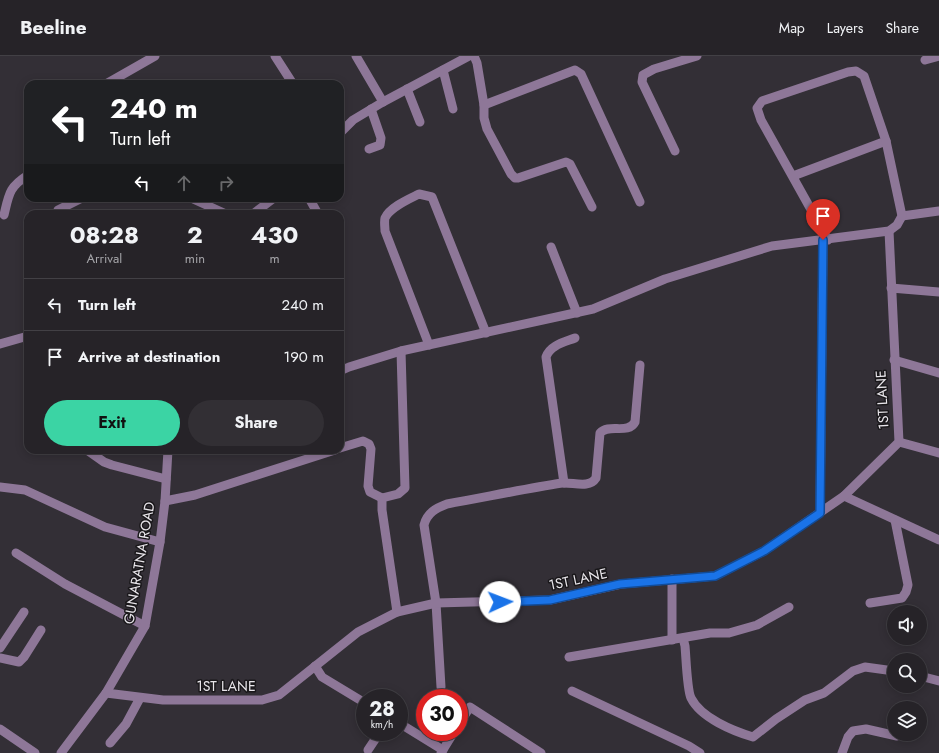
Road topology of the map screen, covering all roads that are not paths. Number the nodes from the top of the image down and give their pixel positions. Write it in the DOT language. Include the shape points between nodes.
graph roads {
  1 [pos="155,56"];
  2 [pos="275,56"];
  3 [pos="356,56"];
  4 [pos="469,56"];
  5 [pos="474,56"];
  6 [pos="697,56"];
  7 [pos="939,56"];
  8 [pos="925,60"];
  9 [pos="443,70"];
  10 [pos="113,80"];
  11 [pos="290,80"];
  12 [pos="407,89"];
  13 [pos="383,102"];
  14 [pos="484,105"];
  15 [pos="371,109"];
  16 [pos="453,109"];
  17 [pos="420,122"];
  18 [pos="344,129"];
  19 [pos="886,141"];
  20 [pos="369,149"];
  21 [pos="675,151"];
  22 [pos="793,176"];
  23 [pos="24,178"];
  24 [pos="74,202"];
  25 [pos="200,202"];
  26 [pos="269,202"];
  27 [pos="640,202"];
  28 [pos="592,207"];
  29 [pos="58,210"];
  30 [pos="217,210"];
  31 [pos="258,210"];
  32 [pos="939,211"];
  33 [pos="4,215"];
  34 [pos="902,216"];
  35 [pos="889,231"];
  36 [pos="826,240"];
  37 [pos="551,247"];
  38 [pos="891,288"];
  39 [pos="939,292"];
  40 [pos="576,313"];
  41 [pos="486,333"];
  42 [pos="24,337"];
  43 [pos="575,338"];
  44 [pos="0,344"];
  45 [pos="429,345"];
  46 [pos="401,351"];
  47 [pos="894,360"];
  48 [pos="640,365"];
  49 [pos="344,370"];
  50 [pos="939,373"];
  51 [pos="899,442"];
  52 [pos="344,447"];
  53 [pos="939,453"];
  54 [pos="93,454"];
  55 [pos="168,454"];
  56 [pos="323,454"];
  57 [pos="166,479"];
  58 [pos="564,483"];
  59 [pos="0,487"];
  60 [pos="844,496"];
  61 [pos="382,498"];
  62 [pos="165,501"];
  63 [pos="820,513"];
  64 [pos="895,520"];
  65 [pos="939,540"];
  66 [pos="160,542"];
  67 [pos="16,553"];
  68 [pos="672,579"];
  69 [pos="436,603"];
  70 [pos="870,603"];
  71 [pos="789,606"];
  72 [pos="24,612"];
  73 [pos="397,612"];
  74 [pos="145,626"];
  75 [pos="41,630"];
  76 [pos="683,638"];
  77 [pos="672,640"];
  78 [pos="0,648"];
  79 [pos="569,657"];
  80 [pos="0,658"];
  81 [pos="315,666"];
  82 [pos="887,670"];
  83 [pos="927,678"];
  84 [pos="939,681"];
  85 [pos="441,687"];
  86 [pos="572,691"];
  87 [pos="106,693"];
  88 [pos="140,698"];
  89 [pos="356,698"];
  90 [pos="468,710"];
  91 [pos="408,729"];
  92 [pos="0,730"];
  93 [pos="887,734"];
  94 [pos="374,741"];
  95 [pos="449,741"];
  96 [pos="110,743"];
  97 [pos="368,750"];
  98 [pos="442,752"];
  99 [pos="35,753"];
  100 [pos="61,753"];
  101 [pos="541,753"];
  102 [pos="700,753"];
  103 [pos="842,753"];
  1 -- 10 [label="street"];
  2 -- 11 [label="street"];
  3 -- 13 [label="street"];
  4 -- 9 [label="street"];
  5 -- 14 [label="street"];
  6 -- 21 [label="street" via="654,69 643,75 642,82"];
  7 -- 8 [label="street"];
  9 -- 12 [label="street"];
  9 -- 16 [label="street"];
  12 -- 13 [label="street"];
  12 -- 17 [label="street"];
  13 -- 15 [label="street"];
  14 -- 27 [label="street" via="575,70 579,71"];
  14 -- 28 [label="street" via="487,129 515,178 566,162 570,164"];
  15 -- 18 [label="street"];
  15 -- 20 [label="street" via="381,138 380,145"];
  19 -- 22 [label="street"];
  19 -- 22 [label="street" via="864,76 856,71 762,101 757,108 761,120"];
  19 -- 34 [label="street"];
  22 -- 36 [label="street"];
  23 -- 33 [label="street" via="16,183 9,194"];
  24 -- 29 [label="street"];
  25 -- 30 [label="street"];
  26 -- 31 [label="street"];
  32 -- 34 [label="street"];
  34 -- 35 [label="street" via="897,225"];
  35 -- 36 [label="street"];
  35 -- 38 [label="street, 1ST LANE"];
  36 -- 40 [label="street" via="772,246 665,279 593,309"];
  36 -- 63 [label="street"];
  37 -- 40 [label="street"];
  38 -- 39 [label="street"];
  38 -- 47 [label="street, 1ST LANE"];
  40 -- 41 [label="street"];
  41 -- 45 [label="street"];
  41 -- 45 [label="street" via="432,197 419,194 397,205 386,217 384,224"];
  42 -- 44 [label="street"];
  43 -- 58 [label="street" via="555,346 546,357"];
  45 -- 46 [label="street"];
  46 -- 49 [label="street"];
  46 -- 61 [label="street" via="405,488 398,494"];
  47 -- 50 [label="street"];
  47 -- 51 [label="street, 1ST LANE"];
  48 -- 58 [label="street" via="633,426 600,433 594,482"];
  51 -- 53 [label="street"];
  51 -- 60 [label="street, 1ST LANE"];
  52 -- 61 [label="street" via="363,441 368,444 371,449 368,486 370,492"];
  54 -- 57 [label="street" via="108,463"];
  55 -- 57 [label="street, GUNARATNA ROAD"];
  56 -- 62 [label="street" via="195,495"];
  57 -- 62 [label="street, GUNARATNA ROAD"];
  58 -- 69 [label="street" via="447,504 435,509 424,526"];
  59 -- 66 [label="street" via="25,490 105,527"];
  60 -- 63 [label="street, 1ST LANE"];
  60 -- 64 [label="street"];
  61 -- 73 [label="street"];
  62 -- 66 [label="street, GUNARATNA ROAD"];
  63 -- 68 [label="street, 1ST LANE" via="764,551 715,576"];
  64 -- 65 [label="street"];
  64 -- 70 [label="street" via="908,585 906,592 902,598"];
  66 -- 74 [label="street, GUNARATNA ROAD"];
  67 -- 74 [label="street" via="65,584"];
  68 -- 69 [label="street, 1ST LANE" via="620,584 550,600"];
  68 -- 77 [label="street"];
  69 -- 73 [label="street, 1ST LANE"];
  69 -- 85 [label="street"];
  71 -- 76 [label="street" via="757,625 737,632"];
  72 -- 78 [label="street"];
  73 -- 81 [label="street, 1ST LANE" via="358,632"];
  74 -- 87 [label="street, GUNARATNA ROAD"];
  75 -- 80 [label="street" via="18,662"];
  76 -- 77 [label="street"];
  76 -- 82 [label="street" via="690,697 699,709 716,722 753,737 805,700 824,693 852,671 865,667"];
  77 -- 79 [label="street"];
  81 -- 88 [label="street, 1ST LANE" via="279,695 262,700"];
  81 -- 89 [label="street" via="322,677"];
  83 -- 84 [label="street"];
  86 -- 102 [label="street"];
  87 -- 88 [label="street, 1ST LANE"];
  87 -- 100 [label="street, GUNARATNA ROAD"];
  88 -- 96 [label="street" via="126,724"];
  90 -- 101 [label="street" via="470,707"];
  91 -- 98 [label="street"];
  92 -- 99 [label="street"];
  93 -- 103 [label="street" via="866,729 853,731"];
  94 -- 97 [label="street"];
  95 -- 98 [label="street"];
}
